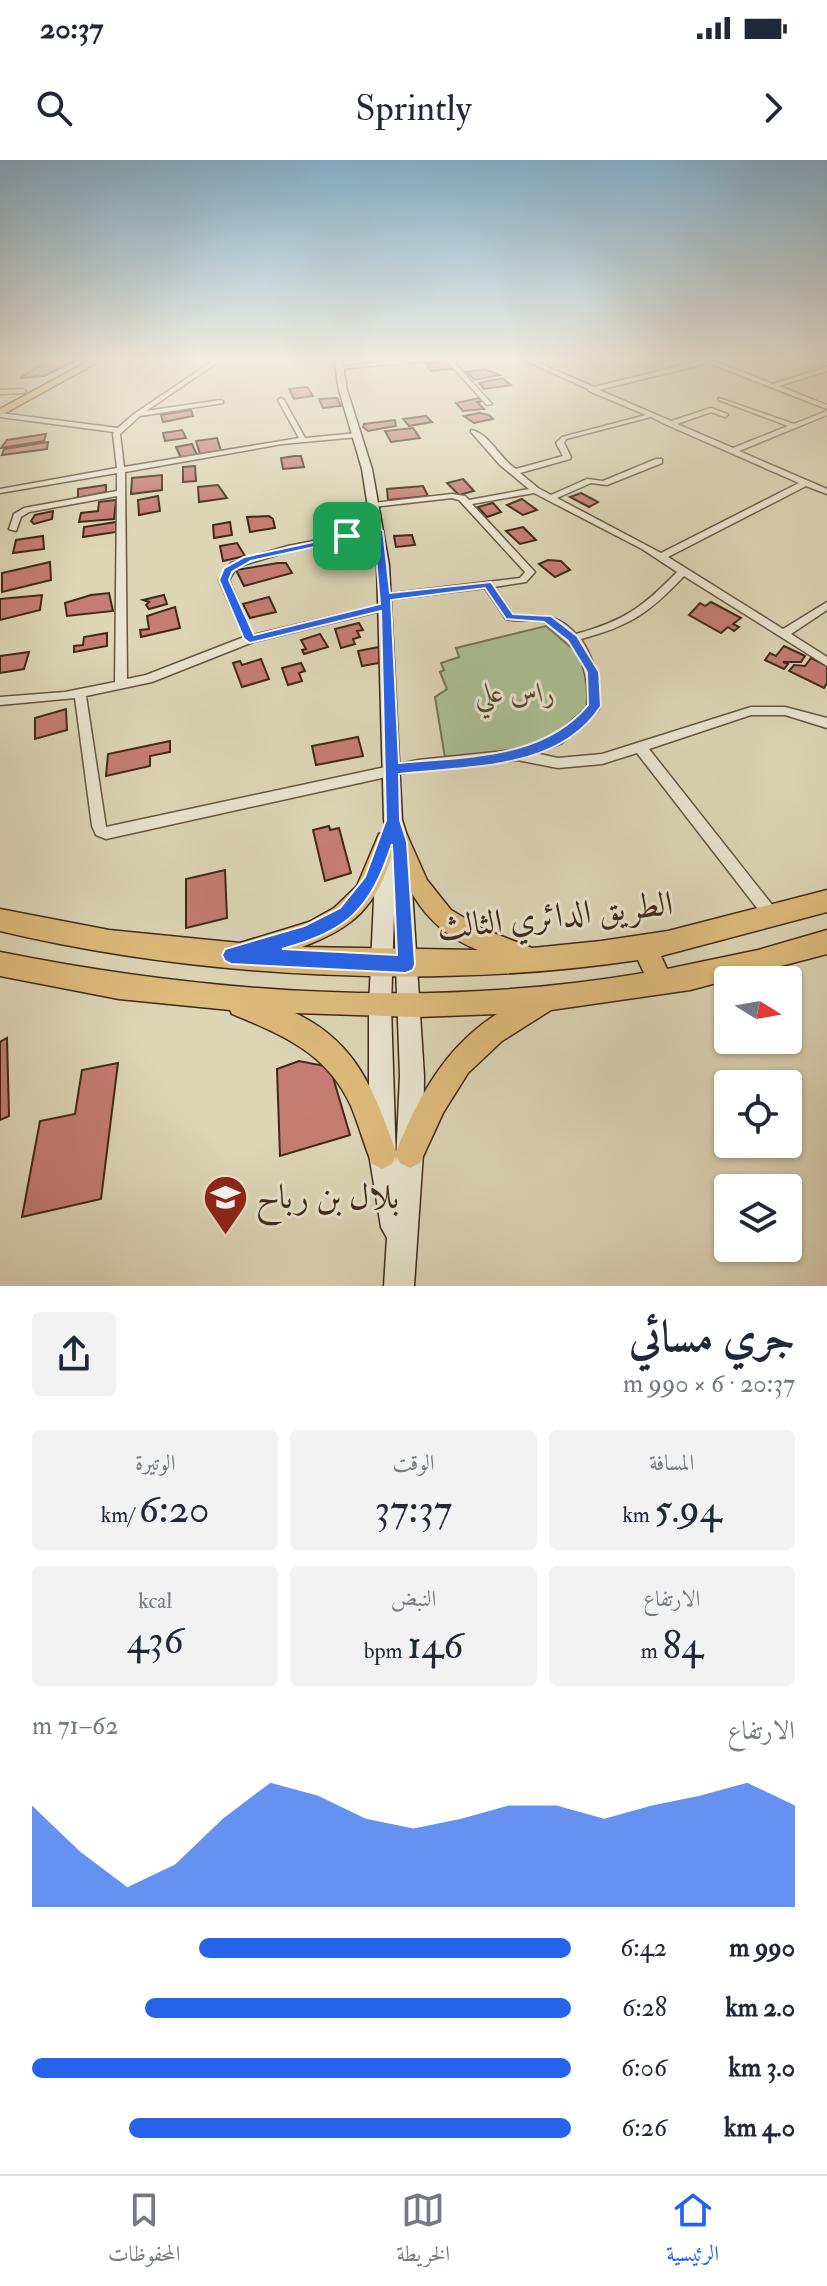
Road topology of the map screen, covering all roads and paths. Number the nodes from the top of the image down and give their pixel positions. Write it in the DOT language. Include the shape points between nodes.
graph roads {
  1 [pos="143,411"];
  2 [pos="165,411"];
  3 [pos="287,411"];
  4 [pos="350,411"];
  5 [pos="637,411"];
  6 [pos="709,411"];
  7 [pos="713,411"];
  8 [pos="752,411"];
  9 [pos="827,413"];
  10 [pos="0,414"];
  11 [pos="136,415"];
  12 [pos="725,415"];
  13 [pos="649,416"];
  14 [pos="669,424"];
  15 [pos="794,426"];
  16 [pos="118,430"];
  17 [pos="473,431"];
  18 [pos="358,435"];
  19 [pos="303,440"];
  20 [pos="732,451"];
  21 [pos="659,461"];
  22 [pos="121,470"];
  23 [pos="515,472"];
  24 [pos="805,483"];
  25 [pos="535,490"];
  26 [pos="0,491"];
  27 [pos="827,492"];
  28 [pos="120,493"];
  29 [pos="551,498"];
  30 [pos="467,503"];
  31 [pos="373,505"];
  32 [pos="13,529"];
  33 [pos="379,531"];
  34 [pos="661,557"];
  35 [pos="683,571"];
  36 [pos="488,585"];
  37 [pos="385,602"];
  38 [pos="827,605"];
  39 [pos="785,633"];
  40 [pos="573,638"];
  41 [pos="250,639"];
  42 [pos="827,662"];
  43 [pos="121,683"];
  44 [pos="80,694"];
  45 [pos="0,701"];
  46 [pos="827,723"];
  47 [pos="640,747"];
  48 [pos="517,755"];
  49 [pos="392,770"];
  50 [pos="393,834"];
  51 [pos="827,901"];
  52 [pos="772,916"];
  53 [pos="0,920"];
  54 [pos="827,942"];
  55 [pos="645,947"];
  56 [pos="231,955"];
  57 [pos="541,959"];
  58 [pos="0,964"];
  59 [pos="381,964"];
  60 [pos="406,964"];
  61 [pos="661,983"];
  62 [pos="216,997"];
  63 [pos="549,1000"];
  64 [pos="408,1006"];
  65 [pos="380,1007"];
  66 [pos="410,1153"];
  67 [pos="382,1154"];
  68 [pos="398,1245"];
  69 [pos="399,1286"];
  1 -- 11 [label="street"];
  2 -- 11 [label="street"];
  3 -- 19 [label="street"];
  4 -- 18 [label="street"];
  5 -- 13 [label="street"];
  6 -- 14 [label="street"];
  7 -- 12 [label="street"];
  8 -- 15 [label="street"];
  9 -- 15 [label="street"];
  10 -- 16 [label="street"];
  11 -- 16 [label="street"];
  13 -- 14 [label="street"];
  13 -- 23 [label="street" via="564,438 560,443 567,457"];
  14 -- 20 [label="street"];
  15 -- 20 [label="street"];
  16 -- 22 [label="street"];
  17 -- 23 [label="street"];
  18 -- 19 [label="street"];
  18 -- 31 [label="street"];
  19 -- 22 [label="street"];
  20 -- 24 [label="street"];
  21 -- 29 [label="street"];
  22 -- 26 [label="street"];
  22 -- 28 [label="street"];
  23 -- 25 [label="street"];
  24 -- 27 [label="street"];
  24 -- 34 [label="street"];
  25 -- 29 [label="street"];
  25 -- 30 [label="street"];
  28 -- 32 [label="street" via="27,510 17,516"];
  28 -- 43 [label="street"];
  29 -- 34 [label="street"];
  30 -- 31 [label="street" via="452,496"];
  30 -- 36 [label="street" via="530,572 523,580"];
  31 -- 33 [label="street"];
  33 -- 37 [label="street"];
  33 -- 41 [label="street" via="234,565 224,580"];
  34 -- 35 [label="street"];
  35 -- 39 [label="street"];
  35 -- 40 [label="street" via="636,618"];
  36 -- 37 [label="street"];
  36 -- 40 [label="street" via="510,617 547,619"];
  37 -- 41 [label="street"];
  37 -- 49 [label="street"];
  38 -- 39 [label="street"];
  39 -- 42 [label="street"];
  40 -- 48 [label="street" via="593,672 593,709 558,740"];
  41 -- 43 [label="street" via="159,675"];
  43 -- 44 [label="street"];
  44 -- 45 [label="street"];
  44 -- 49 [label="street" via="99,826 106,833"];
  46 -- 47 [label="street" via="785,711 751,711"];
  47 -- 48 [label="street" via="578,763"];
  47 -- 52 [label="street"];
  48 -- 49 [label="street"];
  49 -- 50 [label="street"];
  50 -- 56 [label="main road" via="372,881 346,913 306,934"];
  50 -- 57 [label="main road" via="423,897 440,916 477,939"];
  50 -- 59 [label="street"];
  50 -- 60 [label="street"];
  51 -- 52 [label="main road, الطريق الدائري الثالث"];
  52 -- 55 [label="main road, الطريق الدائري الثالث"];
  53 -- 56 [label="main road, الطريق الدائري الثالث" via="105,941"];
  54 -- 61 [label="main road"];
  55 -- 57 [label="main road, الطريق الدائري الثالث"];
  55 -- 61 [label="main road"];
  56 -- 59 [label="main road, الطريق الدائري الثالث"];
  57 -- 60 [label="main road, الطريق الدائري الثالث"];
  58 -- 62 [label="main road" via="118,987"];
  59 -- 60 [label="main road, الطريق الدائري الثالث"];
  59 -- 65 [label="street"];
  60 -- 64 [label="street"];
  61 -- 63 [label="main road"];
  62 -- 65 [label="main road"];
  62 -- 67 [label="main road" via="283,1020 325,1045 358,1086"];
  63 -- 64 [label="main road"];
  63 -- 66 [label="main road" via="499,1026 451,1069"];
  64 -- 65 [label="main road"];
  64 -- 66 [label="street"];
  65 -- 67 [label="street"];
  66 -- 68 [label="street"];
  67 -- 68 [label="street"];
  68 -- 69 [label="street"];
}
